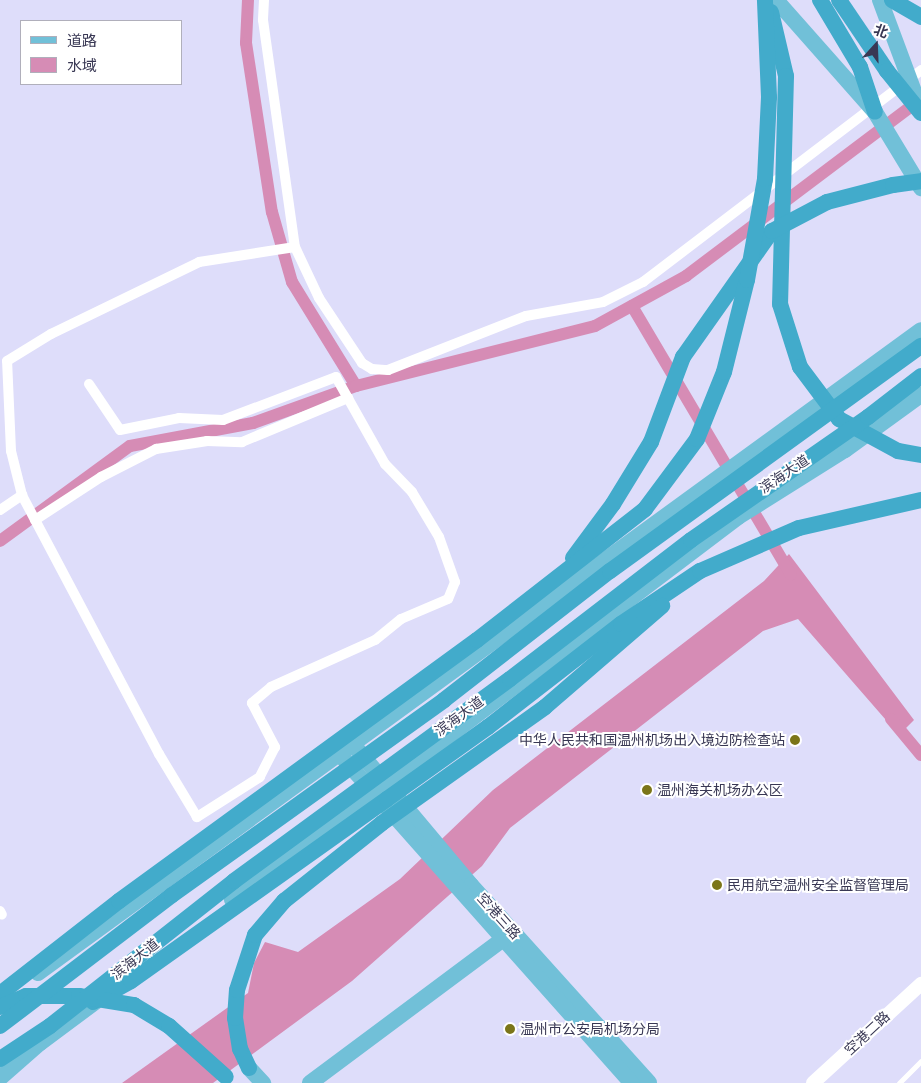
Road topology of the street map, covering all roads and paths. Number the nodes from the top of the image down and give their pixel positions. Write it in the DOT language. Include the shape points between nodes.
graph roads {
  1 [pos="264,0"];
  2 [pos="766,0"];
  3 [pos="776,0"];
  4 [pos="820,0"];
  5 [pos="839,0"];
  6 [pos="880,0"];
  7 [pos="892,0"];
  8 [pos="921,17"];
  9 [pos="921,70"];
  10 [pos="911,95"];
  11 [pos="920,111"];
  12 [pos="877,116"];
  13 [pos="921,181"];
  14 [pos="921,188"];
  15 [pos="294,247"];
  16 [pos="921,330"];
  17 [pos="921,346"];
  18 [pos="4,363"];
  19 [pos="921,376"];
  20 [pos="89,384"];
  21 [pos="345,394"];
  22 [pos="921,395"];
  23 [pos="921,455"];
  24 [pos="22,495"];
  25 [pos="921,500"];
  26 [pos="921,506"];
  27 [pos="0,510"];
  28 [pos="880,510"];
  29 [pos="33,516"];
  30 [pos="700,571"];
  31 [pos="558,578"];
  32 [pos="354,745"];
  33 [pos="340,755"];
  34 [pos="380,789"];
  35 [pos="508,936"];
  36 [pos="921,984"];
  37 [pos="0,994"];
  38 [pos="0,1001"];
  39 [pos="0,1007"];
  40 [pos="0,1026"];
  41 [pos="50,1026"];
  42 [pos="0,1059"];
  43 [pos="921,1061"];
  44 [pos="249,1068"];
  45 [pos="0,1078"];
  46 [pos="230,1081"];
  47 [pos="263,1083"];
  48 [pos="310,1083"];
  49 [pos="632,1083"];
  50 [pos="649,1083"];
  51 [pos="813,1083"];
  52 [pos="899,1083"];
  1 -- 15 [label="street" via="266,49"];
  2 -- 23 [label="highway" via="777,31 786,76 780,304 800,367 839,420 898,451"];
  2 -- 31 [label="highway" via="769,97 765,179 747,280 724,372 697,439 645,509"];
  3 -- 12 [label="main road"];
  4 -- 12 [label="highway" via="860,67"];
  5 -- 10 [label="highway" via="863,36"];
  6 -- 10 [label="main road"];
  7 -- 8 [label="highway"];
  9 -- 15 [label="street" via="643,282 603,302 526,316 388,370 372,369 362,363 319,298"];
  10 -- 11 [label="highway"];
  12 -- 14 [label="main road"];
  13 -- 31 [label="highway" via="828,202 772,231 683,357 651,442 613,504"];
  15 -- 18 [label="street" via="199,262 51,334"];
  16 -- 32 [label="main road"];
  17 -- 40 [label="highway, 滨海大道" via="610,571 483,671 188,883"];
  18 -- 24 [label="street" via="11,451"];
  19 -- 41 [label="highway, 滨海大道" via="868,417 691,540 510,679 234,881"];
  20 -- 21 [label="street" via="120,430 179,418 223,420 336,377"];
  21 -- 29 [label="street" via="242,442 207,441 156,449"];
  21 -- 29 [label="street" via="385,464 412,492 439,537 454,582 448,599 401,618 375,640 271,688 252,703 275,747 260,777 197,817 159,754"];
  22 -- 34 [label="main road" via="846,450 738,517"];
  24 -- 27 [label="street"];
  24 -- 29 [label="street"];
  25 -- 28 [label="highway"];
  26 -- 28 [label="highway"];
  28 -- 30 [label="highway" via="799,528"];
  30 -- 41 [label="highway" via="622,624 481,732 131,981"];
  30 -- 44 [label="highway" via="647,621 545,707 382,823 284,901 255,935 237,990 235,1018 240,1049"];
  31 -- 37 [label="highway" via="119,901"];
  32 -- 33 [label="main road"];
  32 -- 34 [label="main road, 空港三路"];
  33 -- 34 [label="main road, 空港三路"];
  33 -- 38 [label="main road"];
  34 -- 35 [label="main road, 空港三路"];
  34 -- 45 [label="main road" via="40,1043"];
  35 -- 48 [label="main road"];
  35 -- 49 [label="main road, 空港三路"];
  35 -- 50 [label="main road, 空港三路"];
  36 -- 51 [label="main road, 空港二路"];
  39 -- 46 [label="highway" via="26,996 79,996 134,1005 169,1026"];
  41 -- 42 [label="highway, 滨海大道"];
  43 -- 52 [label="lane"];
  44 -- 47 [label="main road"];
}
